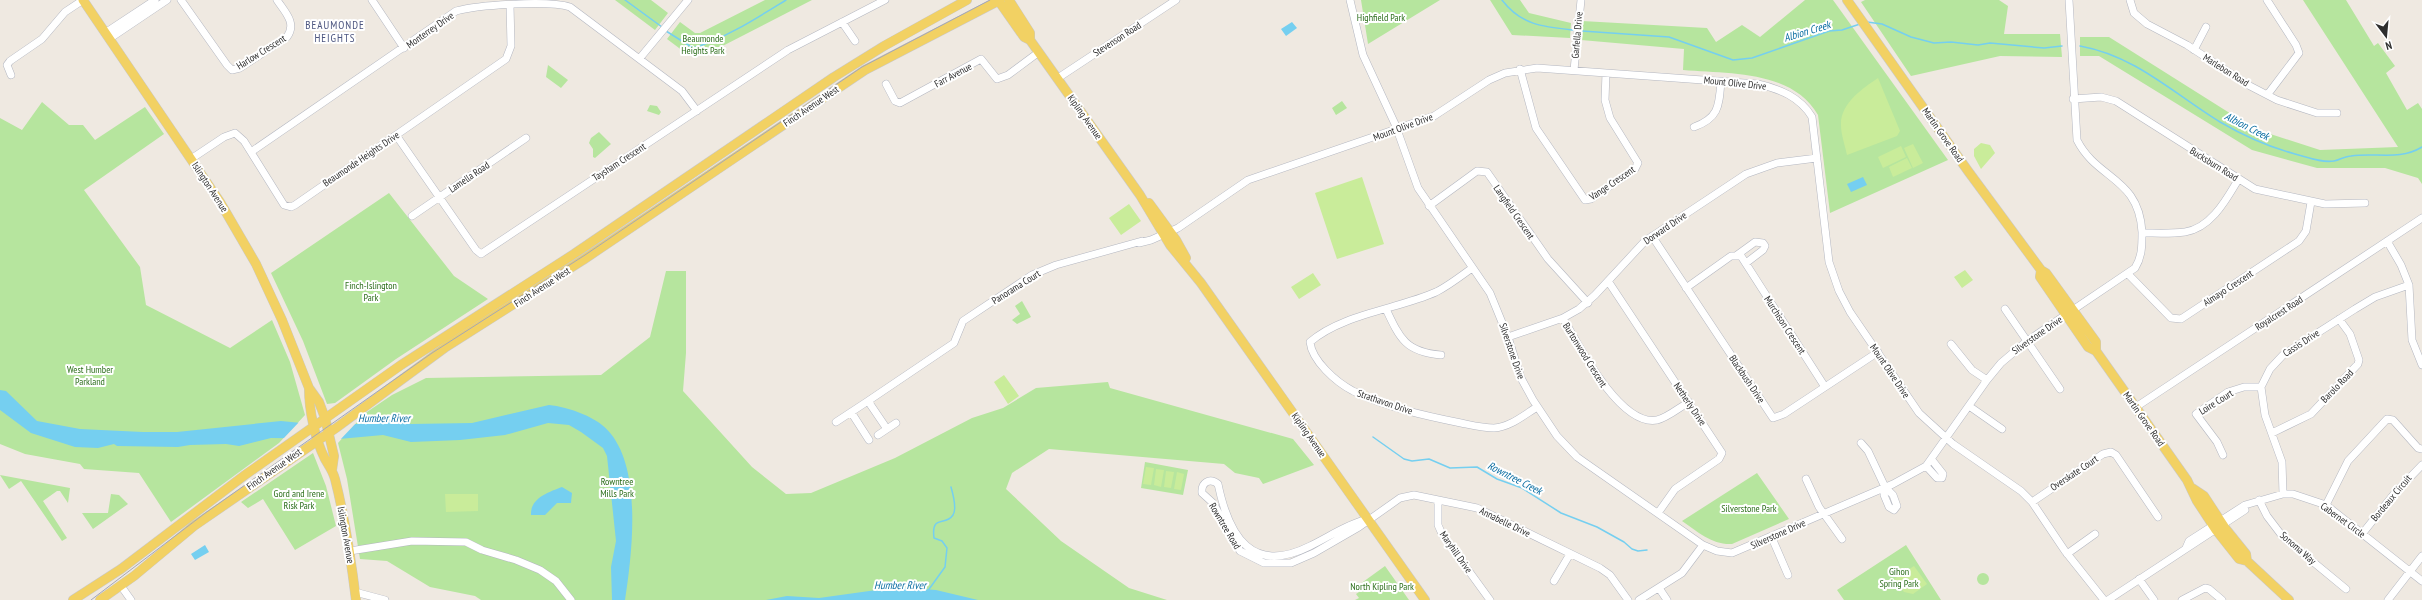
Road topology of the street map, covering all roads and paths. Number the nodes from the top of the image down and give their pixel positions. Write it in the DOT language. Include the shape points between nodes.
graph roads {
  1 [pos="83,0"];
  2 [pos="155,0"];
  3 [pos="167,0"];
  4 [pos="181,0"];
  5 [pos="277,0"];
  6 [pos="372,0"];
  7 [pos="688,0"];
  8 [pos="885,0"];
  9 [pos="967,0"];
  10 [pos="999,0"];
  11 [pos="1009,0"];
  12 [pos="1176,0"];
  13 [pos="1350,0"];
  14 [pos="1581,0"];
  15 [pos="1847,0"];
  16 [pos="2069,0"];
  17 [pos="2130,0"];
  18 [pos="2267,0"];
  19 [pos="510,5"];
  20 [pos="842,22"];
  21 [pos="2206,27"];
  22 [pos="107,36"];
  23 [pos="1030,40"];
  24 [pos="855,41"];
  25 [pos="404,48"];
  26 [pos="2194,50"];
  27 [pos="1039,52"];
  28 [pos="640,58"];
  29 [pos="1520,69"];
  30 [pos="1574,70"];
  31 [pos="1606,73"];
  32 [pos="11,75"];
  33 [pos="1058,78"];
  34 [pos="1720,81"];
  35 [pos="886,84"];
  36 [pos="2268,94"];
  37 [pos="2073,99"];
  38 [pos="697,111"];
  39 [pos="2337,113"];
  40 [pos="1694,128"];
  41 [pos="1397,130"];
  42 [pos="396,135"];
  43 [pos="526,138"];
  44 [pos="251,152"];
  45 [pos="1817,158"];
  46 [pos="191,159"];
  47 [pos="2238,180"];
  48 [pos="439,197"];
  49 [pos="2311,202"];
  50 [pos="2365,204"];
  51 [pos="1429,206"];
  52 [pos="412,216"];
  53 [pos="2422,218"];
  54 [pos="2142,233"];
  55 [pos="1163,235"];
  56 [pos="1652,236"];
  57 [pos="2387,241"];
  58 [pos="1737,255"];
  59 [pos="1746,263"];
  60 [pos="1472,268"];
  61 [pos="2129,274"];
  62 [pos="1608,281"];
  63 [pos="2409,285"];
  64 [pos="1686,288"];
  65 [pos="1588,303"];
  66 [pos="1386,309"];
  67 [pos="2005,309"];
  68 [pos="2070,313"];
  69 [pos="1563,318"];
  70 [pos="2339,319"];
  71 [pos="1508,336"];
  72 [pos="2027,341"];
  73 [pos="1951,344"];
  74 [pos="1878,352"];
  75 [pos="1441,355"];
  76 [pos="2422,365"];
  77 [pos="1986,380"];
  78 [pos="1826,387"];
  79 [pos="2261,387"];
  80 [pos="309,388"];
  81 [pos="2060,388"];
  82 [pos="868,401"];
  83 [pos="1689,402"];
  84 [pos="1968,406"];
  85 [pos="1537,407"];
  86 [pos="2136,407"];
  87 [pos="851,412"];
  88 [pos="325,418"];
  89 [pos="836,422"];
  90 [pos="896,423"];
  91 [pos="315,425"];
  92 [pos="887,429"];
  93 [pos="2002,429"];
  94 [pos="329,432"];
  95 [pos="2272,433"];
  96 [pos="878,435"];
  97 [pos="319,438"];
  98 [pos="1947,438"];
  99 [pos="869,440"];
  100 [pos="1861,443"];
  101 [pos="2422,449"];
  102 [pos="2223,455"];
  103 [pos="1932,460"];
  104 [pos="2422,465"];
  105 [pos="1926,466"];
  106 [pos="332,470"];
  107 [pos="1806,479"];
  108 [pos="1885,487"];
  109 [pos="2283,494"];
  110 [pos="1438,500"];
  111 [pos="2259,500"];
  112 [pos="2032,502"];
  113 [pos="2326,505"];
  114 [pos="1658,513"];
  115 [pos="1824,514"];
  116 [pos="2158,517"];
  117 [pos="1368,519"];
  118 [pos="2218,525"];
  119 [pos="2095,534"];
  120 [pos="2362,534"];
  121 [pos="1772,538"];
  122 [pos="1842,539"];
  123 [pos="1703,545"];
  124 [pos="1312,550"];
  125 [pos="350,551"];
  126 [pos="1570,554"];
  127 [pos="2067,554"];
  128 [pos="2422,556"];
  129 [pos="2410,572"];
  130 [pos="1788,575"];
  131 [pos="2139,579"];
  132 [pos="1554,581"];
  133 [pos="2422,581"];
  134 [pos="121,586"];
  135 [pos="1659,588"];
  136 [pos="2346,589"];
  137 [pos="355,596"];
  138 [pos="73,600"];
  139 [pos="100,600"];
  140 [pos="131,600"];
  141 [pos="384,600"];
  142 [pos="571,600"];
  143 [pos="1426,600"];
  144 [pos="1490,600"];
  145 [pos="1628,600"];
  146 [pos="1639,600"];
  147 [pos="1667,600"];
  148 [pos="2104,600"];
  149 [pos="2108,600"];
  150 [pos="2154,600"];
  151 [pos="2182,600"];
  152 [pos="2222,600"];
  153 [pos="2289,600"];
  154 [pos="2388,600"];
  1 -- 22 [label="main road, Islington Avenue"];
  1 -- 32 [label="street" via="65,12 42,39 10,61 7,65"];
  2 -- 22 [label="street"];
  3 -- 22 [label="street"];
  4 -- 5 [label="street, Harlow Crescent" via="232,70 240,68 287,38 290,33 290,20"];
  6 -- 25 [label="street"];
  7 -- 28 [label="street"];
  8 -- 20 [label="street, Taysham Crescent"];
  9 -- 88 [label="main road, Finch Avenue West" via="834,77 574,254 400,365"];
  10 -- 23 [label="main road, Kipling Avenue" via="1024,37"];
  10 -- 94 [label="main road, Finch Avenue West" via="865,70 583,260 446,347"];
  11 -- 23 [label="main road, Kipling Avenue" via="1030,33"];
  12 -- 33 [label="street, Stevenson Road"];
  13 -- 41 [label="street, Silverstone Drive" via="1363,55"];
  14 -- 30 [label="street, Garfella Drive"];
  15 -- 68 [label="main road, Martin Grove Road" via="1968,171 2041,270 2046,273"];
  16 -- 37 [label="street, Silverstone Drive"];
  17 -- 26 [label="street, Marlebon Road" via="2134,13 2142,21"];
  18 -- 36 [label="street" via="2299,53"];
  19 -- 25 [label="street, Monterrey Drive" via="470,7 456,11"];
  19 -- 28 [label="street, Monterrey Drive" via="560,3 570,7"];
  19 -- 42 [label="street, Beaumonde Heights Drive" via="511,46 506,59"];
  20 -- 24 [label="street"];
  20 -- 38 [label="street, Taysham Crescent" via="788,50"];
  21 -- 26 [label="street"];
  22 -- 46 [label="main road, Islington Avenue"];
  23 -- 27 [label="main road, Kipling Avenue"];
  25 -- 44 [label="street, Monterrey Drive"];
  26 -- 36 [label="street, Marlebon Road" via="2250,86"];
  27 -- 33 [label="main road, Kipling Avenue"];
  27 -- 35 [label="street, Farr Avenue" via="1008,75 997,79 981,59 900,103 895,101"];
  28 -- 38 [label="street, Monterrey Drive" via="682,91"];
  29 -- 30 [label="street, Mount Olive Drive"];
  29 -- 31 [label="street, Vange Crescent" via="1536,128 1584,200 1591,199 1632,172 1638,163 1610,118 1606,100"];
  29 -- 41 [label="street, Mount Olive Drive" via="1489,80 1434,116"];
  30 -- 31 [label="street, Mount Olive Drive"];
  31 -- 34 [label="street, Mount Olive Drive"];
  33 -- 55 [label="main road, Kipling Avenue" via="1140,195 1152,206"];
  34 -- 40 [label="street" via="1720,99 1715,114 1704,124"];
  34 -- 45 [label="street, Mount Olive Drive" via="1772,87 1800,102 1812,117"];
  36 -- 39 [label="street, Marlebon Road" via="2281,102 2317,113"];
  37 -- 47 [label="street, Bucksburn Road" via="2101,97 2116,101"];
  37 -- 54 [label="street, Silverstone Drive" via="2077,140 2082,149 2134,198 2139,210"];
  38 -- 48 [label="street, Taysham Crescent" via="481,254"];
  41 -- 51 [label="street, Silverstone Drive" via="1413,178"];
  41 -- 55 [label="street, Mount Olive Drive" via="1248,180"];
  42 -- 44 [label="street, Beaumonde Heights Drive" via="291,207 284,205"];
  42 -- 48 [label="street, Taysham Crescent"];
  43 -- 48 [label="street, Lamella Road"];
  44 -- 46 [label="street, Beaumonde Heights Drive" via="240,136 232,133"];
  45 -- 56 [label="street, Dorward Drive" via="1777,163 1746,174"];
  45 -- 74 [label="street, Mount Olive Drive" via="1831,269 1844,300"];
  46 -- 80 [label="main road, Islington Avenue" via="220,202 256,264"];
  47 -- 49 [label="street, Bucksburn Road" via="2255,189"];
  47 -- 54 [label="street" via="2219,211 2195,229 2185,232"];
  48 -- 52 [label="street, Lamella Road"];
  49 -- 50 [label="street, Bucksburn Road"];
  49 -- 61 [label="street, Almayo Crescent" via="2306,231 2299,241 2181,319 2171,318"];
  51 -- 60 [label="street, Silverstone Drive"];
  51 -- 65 [label="street, Langfield Crescent" via="1477,171 1487,172 1552,264"];
  53 -- 57 [label="street, Royalcrest Road"];
  54 -- 61 [label="street, Silverstone Drive" via="2141,255"];
  55 -- 82 [label="street, Panorama Court" via="1056,265 1032,275 963,321 956,341"];
  55 -- 117 [label="main road, Kipling Avenue" via="1192,269"];
  56 -- 62 [label="street, Dorward Drive" via="1634,250"];
  56 -- 64 [label="street, Blackbush Drive"];
  57 -- 63 [label="street"];
  57 -- 86 [label="street, Royalcrest Road"];
  58 -- 59 [label="street, Murchison Crescent"];
  58 -- 59 [label="street" via="1755,242 1763,243 1764,250"];
  58 -- 64 [label="street" via="1731,256"];
  59 -- 78 [label="street, Murchison Crescent"];
  60 -- 66 [label="street, Strathavon Drive" via="1436,292"];
  60 -- 71 [label="street, Silverstone Drive" via="1496,305"];
  61 -- 68 [label="street, Silverstone Drive"];
  62 -- 65 [label="street, Dorward Drive"];
  62 -- 83 [label="street, Netherly Drive"];
  63 -- 70 [label="street, Cassis Drive" via="2375,297"];
  63 -- 76 [label="street" via="2412,340"];
  64 -- 78 [label="street, Blackbush Drive" via="1771,416 1778,418"];
  65 -- 69 [label="street, Dorward Drive"];
  66 -- 75 [label="street" via="1398,334 1409,347 1425,354"];
  66 -- 85 [label="street, Strathavon Drive" via="1337,326 1310,342 1323,367 1337,381 1353,391 1425,416 1487,428 1504,426"];
  67 -- 72 [label="street"];
  68 -- 72 [label="street, Silverstone Drive"];
  68 -- 86 [label="main road, Martin Grove Road" via="2096,342 2096,351"];
  69 -- 71 [label="street, Dorward Drive"];
  69 -- 83 [label="street, Burtonwood Crescent" via="1587,361 1609,393 1626,408 1642,418 1657,420"];
  70 -- 79 [label="street, Cassis Drive" via="2277,359"];
  70 -- 95 [label="street, Barolo Road" via="2350,334 2358,364 2310,414"];
  71 -- 85 [label="street, Silverstone Drive" via="1521,378"];
  72 -- 77 [label="street, Silverstone Drive"];
  72 -- 81 [label="street"];
  73 -- 77 [label="street" via="1972,370"];
  74 -- 78 [label="street, Blackbush Drive"];
  74 -- 98 [label="street, Mount Olive Drive" via="1920,413"];
  77 -- 84 [label="street, Silverstone Drive"];
  79 -- 95 [label="street" via="2265,416"];
  79 -- 102 [label="street, Loire Court" via="2244,387 2228,392 2196,414 2217,442"];
  80 -- 88 [label="main road, Islington Avenue"];
  80 -- 91 [label="main road, Islington Avenue" via="309,405"];
  82 -- 87 [label="street"];
  82 -- 92 [label="street"];
  83 -- 114 [label="street, Netherly Drive" via="1722,456 1675,489"];
  84 -- 93 [label="street"];
  84 -- 98 [label="street, Silverstone Drive"];
  85 -- 114 [label="street, Silverstone Drive" via="1557,436 1577,457"];
  86 -- 118 [label="main road, Martin Grove Road" via="2192,488 2197,501"];
  87 -- 89 [label="street"];
  87 -- 99 [label="street"];
  88 -- 91 [label="main road, Finch Avenue West"];
  88 -- 94 [label="main road, Islington Avenue"];
  90 -- 92 [label="street"];
  91 -- 97 [label="main road, Islington Avenue"];
  91 -- 138 [label="main road, Finch Avenue West" via="120,569"];
  92 -- 96 [label="street"];
  94 -- 97 [label="main road, Finch Avenue West"];
  94 -- 106 [label="main road, Islington Avenue" via="334,456"];
  95 -- 109 [label="street" via="2282,462"];
  97 -- 106 [label="main road, Islington Avenue"];
  97 -- 134 [label="main road, Finch Avenue West" via="194,526"];
  98 -- 103 [label="street, Silverstone Drive"];
  98 -- 112 [label="street, Mount Olive Drive"];
  100 -- 108 [label="street" via="1868,451"];
  101 -- 113 [label="street" via="2418,448 2394,420 2387,419 2348,461"];
  103 -- 105 [label="street, Silverstone Drive"];
  103 -- 105 [label="street" via="1943,474 1942,478 1937,478"];
  104 -- 120 [label="street, Bordeaux Circuit" via="2394,494"];
  105 -- 108 [label="street, Silverstone Drive"];
  106 -- 125 [label="main road, Islington Avenue"];
  107 -- 115 [label="street"];
  108 -- 115 [label="street, Silverstone Drive"];
  109 -- 111 [label="street, Cabernet Circle"];
  109 -- 113 [label="street, Cabernet Circle" via="2299,496"];
  110 -- 117 [label="street, Annabelle Drive" via="1407,495"];
  110 -- 126 [label="street, Annabelle Drive" via="1477,508"];
  110 -- 144 [label="street, Maryhill Drive" via="1438,525 1442,534"];
  111 -- 118 [label="street, Cabernet Circle"];
  111 -- 136 [label="street, Sonoma Way" via="2283,537"];
  112 -- 116 [label="street, Overskate Court" via="2103,454 2111,452 2116,455"];
  112 -- 127 [label="street, Mount Olive Drive"];
  113 -- 120 [label="street, Cabernet Circle"];
  114 -- 123 [label="street, Silverstone Drive"];
  115 -- 121 [label="street, Silverstone Drive"];
  115 -- 122 [label="street"];
  117 -- 124 [label="street, Rowntree Road" via="1356,522"];
  117 -- 143 [label="main road, Kipling Avenue"];
  118 -- 131 [label="street, Cabernet Circle" via="2189,541 2186,548"];
  118 -- 153 [label="main road, Martin Grove Road" via="2238,559 2247,561"];
  119 -- 127 [label="street"];
  120 -- 129 [label="street, Cabernet Circle"];
  121 -- 123 [label="street, Silverstone Drive" via="1732,553 1717,551"];
  121 -- 130 [label="street"];
  123 -- 135 [label="street" via="1687,568"];
  124 -- 124 [label="street, Rowntree Road" via="1275,557 1256,553 1246,547 1231,524 1218,484 1212,480 1203,484 1202,493 1213,503 1240,551 1264,563 1276,564 1291,562"];
  125 -- 137 [label="main road, Islington Avenue"];
  125 -- 142 [label="street" via="412,541 466,542 540,570 556,581"];
  126 -- 132 [label="street"];
  126 -- 145 [label="street, Annabelle Drive" via="1605,571"];
  127 -- 148 [label="street, Mount Olive Drive"];
  128 -- 129 [label="street"];
  129 -- 133 [label="street, Cabernet Circle"];
  129 -- 154 [label="street"];
  131 -- 149 [label="street, Cabernet Circle"];
  131 -- 150 [label="street"];
  134 -- 139 [label="main road, Finch Avenue West"];
  134 -- 140 [label="street"];
  135 -- 146 [label="street"];
  135 -- 147 [label="street"];
  137 -- 141 [label="street"];
  151 -- 152 [label="street" via="2205,588 2210,589"];
}
